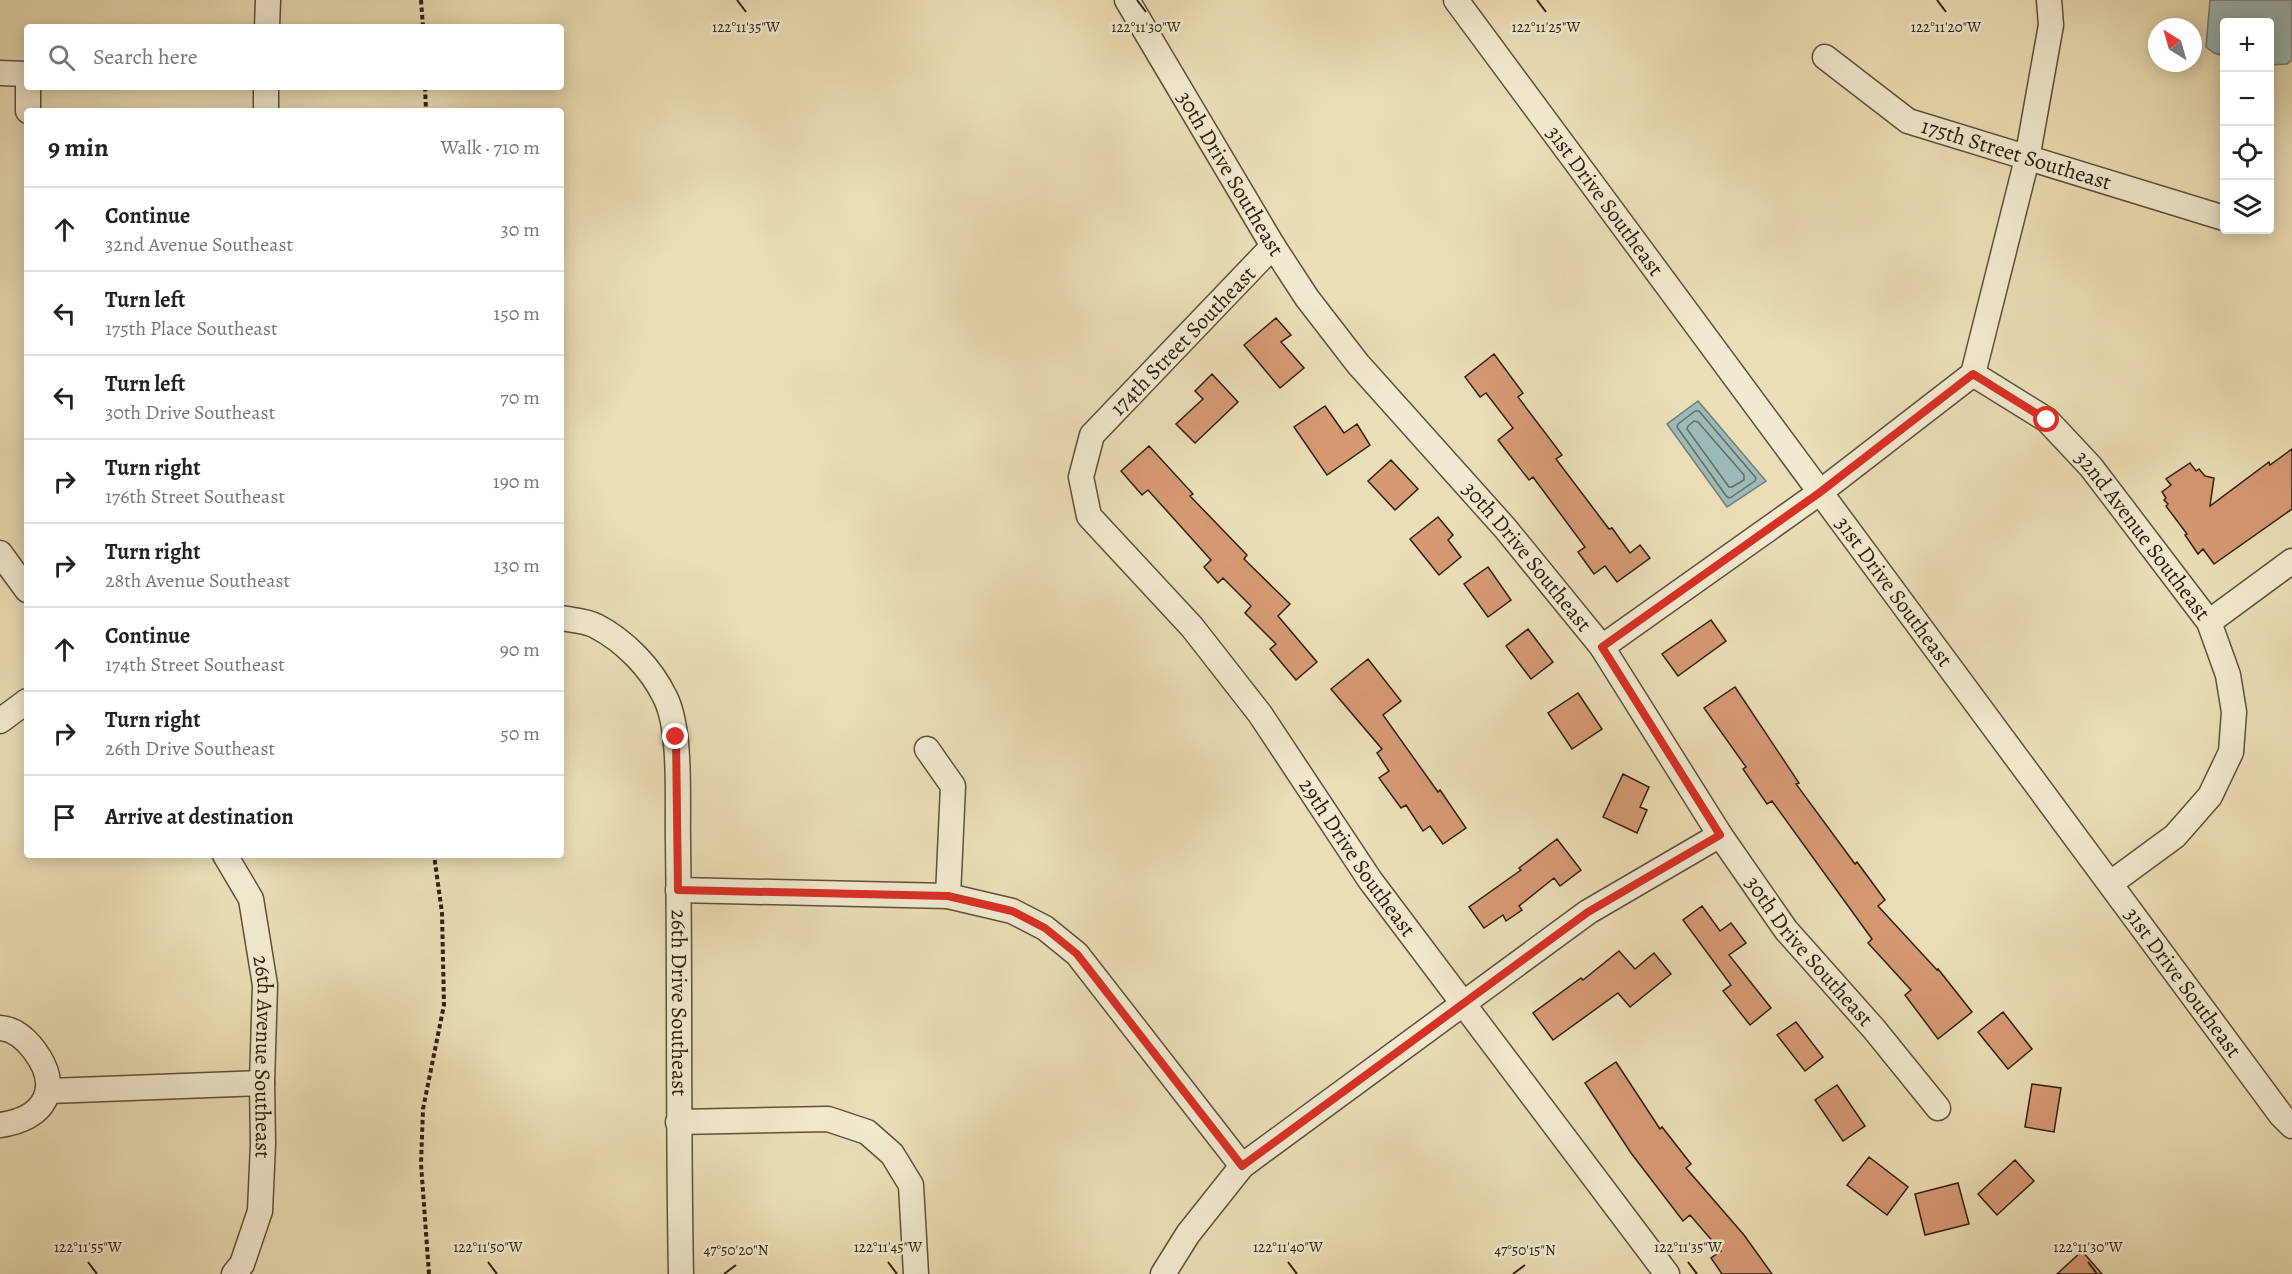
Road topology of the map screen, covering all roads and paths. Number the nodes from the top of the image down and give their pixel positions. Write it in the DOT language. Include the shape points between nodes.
graph roads {
  1 [pos="268,0"];
  2 [pos="422,0"];
  3 [pos="1127,0"];
  4 [pos="2049,0"];
  5 [pos="1461,2"];
  6 [pos="267,24"];
  7 [pos="423,24"];
  8 [pos="1825,57"];
  9 [pos="0,73"];
  10 [pos="24,74"];
  11 [pos="28,90"];
  12 [pos="266,90"];
  13 [pos="425,90"];
  14 [pos="28,108"];
  15 [pos="266,108"];
  16 [pos="426,108"];
  17 [pos="2027,159"];
  18 [pos="2220,217"];
  19 [pos="1273,246"];
  20 [pos="1973,374"];
  21 [pos="1092,435"];
  22 [pos="1819,493"];
  23 [pos="0,553"];
  24 [pos="2292,561"];
  25 [pos="24,586"];
  26 [pos="564,619"];
  27 [pos="2209,622"];
  28 [pos="1602,647"];
  29 [pos="24,703"];
  30 [pos="0,722"];
  31 [pos="927,749"];
  32 [pos="1720,835"];
  33 [pos="227,858"];
  34 [pos="434,858"];
  35 [pos="2111,883"];
  36 [pos="678,890"];
  37 [pos="948,896"];
  38 [pos="1464,1005"];
  39 [pos="0,1028"];
  40 [pos="262,1083"];
  41 [pos="50,1092"];
  42 [pos="1938,1108"];
  43 [pos="678,1122"];
  44 [pos="0,1125"];
  45 [pos="2292,1126"];
  46 [pos="1242,1166"];
  47 [pos="238,1269"];
  48 [pos="429,1274"];
  49 [pos="681,1274"];
  50 [pos="916,1274"];
  51 [pos="1163,1274"];
  52 [pos="1667,1274"];
  1 -- 6 [label="street"];
  2 -- 7 [label="path"];
  3 -- 19 [label="street, 30th Drive Southeast"];
  4 -- 17 [label="street" via="2051,25"];
  5 -- 22 [label="street, 31st Drive Southeast"];
  8 -- 17 [label="street, 175th Street Southeast" via="1908,121"];
  9 -- 10 [label="street"];
  11 -- 14 [label="street"];
  12 -- 15 [label="street"];
  13 -- 16 [label="path"];
  17 -- 18 [label="street, 175th Street Southeast"];
  17 -- 20 [label="street"];
  19 -- 21 [label="street, 174th Street Southeast"];
  19 -- 28 [label="street, 30th Drive Southeast" via="1358,364 1505,528"];
  20 -- 22 [label="street"];
  20 -- 27 [label="street, 32nd Avenue Southeast" via="2047,420 2091,467"];
  21 -- 38 [label="street, 29th Drive Southeast" via="1081,477 1089,516 1192,627 1260,714 1370,880"];
  22 -- 28 [label="street"];
  22 -- 35 [label="street, 31st Drive Southeast"];
  23 -- 25 [label="street"];
  24 -- 27 [label="street"];
  26 -- 36 [label="street, 26th Drive Southeast" via="595,625 627,647 666,698 676,737"];
  27 -- 35 [label="street, 32nd Avenue Southeast" via="2228,675 2234,712 2231,752 2210,796 2175,836"];
  28 -- 32 [label="street, 30th Drive Southeast"];
  29 -- 30 [label="street"];
  31 -- 37 [label="street" via="953,786"];
  32 -- 38 [label="street" via="1588,912"];
  32 -- 42 [label="street, 30th Drive Southeast" via="1786,930"];
  33 -- 40 [label="street, 26th Avenue Southeast" via="251,899 265,985"];
  34 -- 48 [label="path" via="442,913 444,1005 423,1109 421,1164"];
  35 -- 45 [label="street, 31st Drive Southeast"];
  36 -- 37 [label="street"];
  36 -- 43 [label="street, 26th Drive Southeast"];
  37 -- 46 [label="street" via="1012,911 1045,928 1077,954"];
  38 -- 46 [label="street"];
  38 -- 52 [label="street, 29th Drive Southeast"];
  39 -- 41 [label="street" via="24,1038 34,1049 46,1069"];
  40 -- 41 [label="street"];
  40 -- 47 [label="street, 26th Avenue Southeast" via="260,1211"];
  41 -- 44 [label="street" via="28,1118"];
  43 -- 49 [label="street, 26th Drive Southeast"];
  43 -- 50 [label="street" via="828,1119 867,1132 892,1154 911,1185"];
  46 -- 51 [label="street" via="1188,1234"];
}
